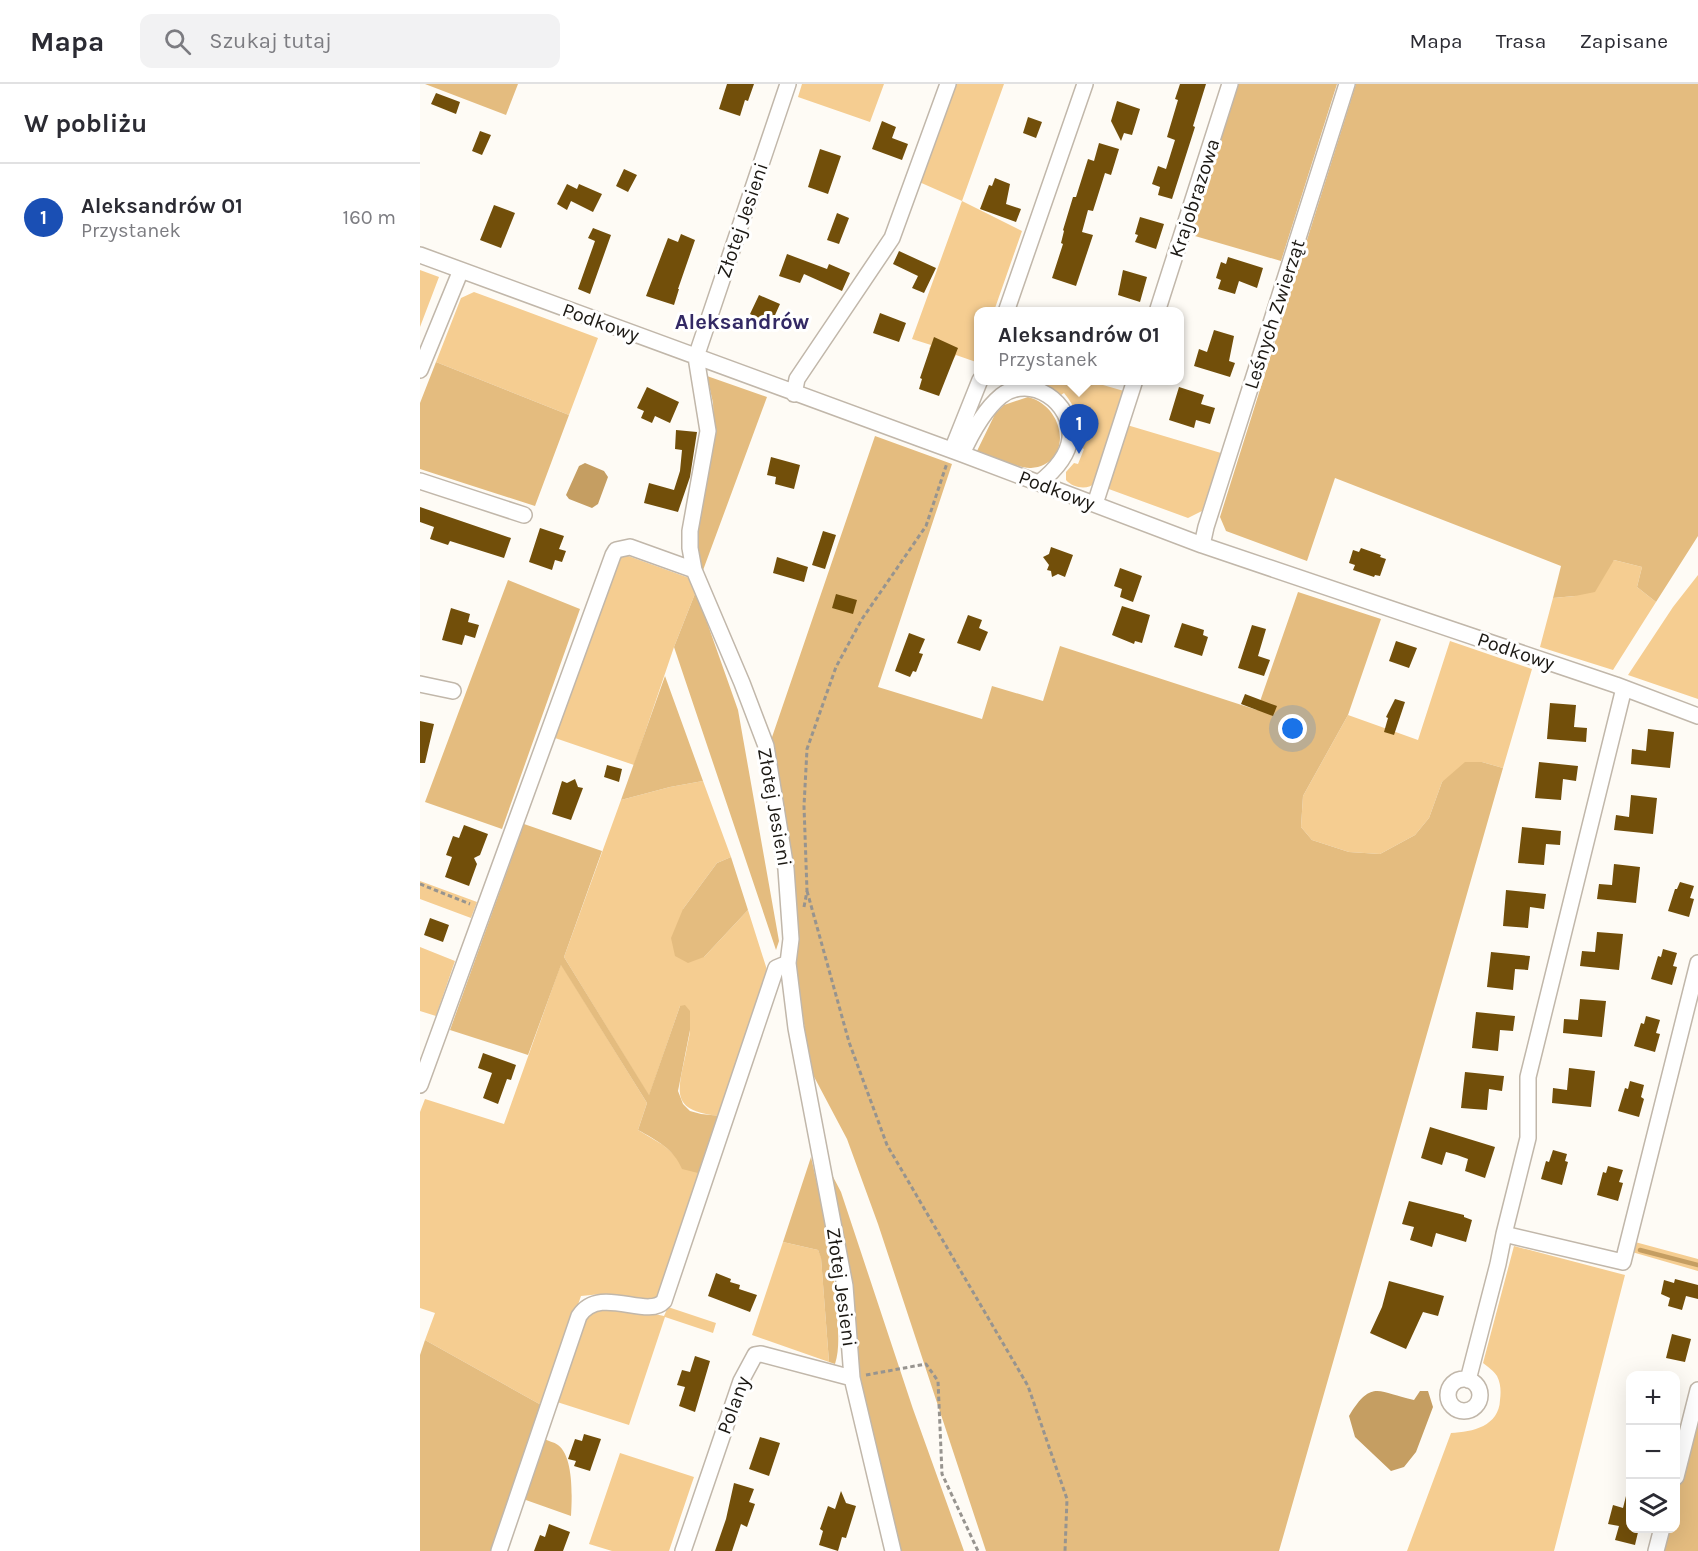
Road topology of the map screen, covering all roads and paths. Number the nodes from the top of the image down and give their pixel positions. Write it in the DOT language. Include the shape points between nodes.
graph roads {
  1 [pos="788,84"];
  2 [pos="948,84"];
  3 [pos="1085,84"];
  4 [pos="1230,84"];
  5 [pos="1347,84"];
  6 [pos="420,255"];
  7 [pos="461,270"];
  8 [pos="1008,307"];
  9 [pos="1159,307"];
  10 [pos="696,357"];
  11 [pos="420,370"];
  12 [pos="979,385"];
  13 [pos="1134,385"];
  14 [pos="794,394"];
  15 [pos="957,452"];
  16 [pos="420,481"];
  17 [pos="1039,483"];
  18 [pos="1095,504"];
  19 [pos="524,515"];
  20 [pos="1202,545"];
  21 [pos="694,570"];
  22 [pos="420,684"];
  23 [pos="1624,688"];
  24 [pos="453,691"];
  25 [pos="1698,716"];
  26 [pos="420,884"];
  27 [pos="807,891"];
  28 [pos="483,910"];
  29 [pos="804,910"];
  30 [pos="788,963"];
  31 [pos="1698,963"];
  32 [pos="420,1085"];
  33 [pos="1504,1234"];
  34 [pos="852,1378"];
  35 [pos="1468,1380"];
  36 [pos="1698,1390"];
  37 [pos="1680,1461"];
  38 [pos="1661,1533"];
  39 [pos="499,1551"];
  40 [pos="683,1551"];
  41 [pos="893,1551"];
  42 [pos="978,1551"];
  43 [pos="1065,1551"];
  44 [pos="1656,1551"];
  1 -- 10 [label="street, Złotej Jesieni"];
  2 -- 14 [label="street" via="892,238 797,379"];
  3 -- 8 [label="street"];
  4 -- 9 [label="street, Krajobrazowa"];
  5 -- 20 [label="street, Leśnych Zwierząt"];
  6 -- 7 [label="street, Podkowy"];
  7 -- 10 [label="street, Podkowy"];
  7 -- 11 [label="street"];
  10 -- 14 [label="street, Podkowy"];
  10 -- 21 [label="street, Złotej Jesieni" via="708,431 690,531"];
  12 -- 15 [label="street"];
  13 -- 18 [label="street"];
  14 -- 15 [label="street, Podkowy"];
  15 -- 17 [label="street, Podkowy"];
  15 -- 17 [label="street" via="986,413 1011,390 1022,387 1047,393 1062,408 1070,438 1063,458"];
  15 -- 27 [label="path" via="938,487 926,526 862,619 841,657 807,749"];
  16 -- 19 [label="street"];
  17 -- 18 [label="street, Podkowy"];
  18 -- 20 [label="street, Podkowy"];
  20 -- 23 [label="street, Podkowy"];
  21 -- 28 [label="street" via="630,547 616,550"];
  21 -- 30 [label="street, Złotej Jesieni" via="765,746 786,869 791,939"];
  22 -- 24 [label="street"];
  23 -- 25 [label="street, Podkowy"];
  23 -- 33 [label="street" via="1528,1077 1528,1138"];
  26 -- 28 [label="path"];
  27 -- 29 [label="path"];
  27 -- 43 [label="path" via="849,1042 887,1146 1028,1386 1067,1499"];
  28 -- 32 [label="street"];
  30 -- 34 [label="street, Złotej Jesieni" via="804,1075 845,1286"];
  30 -- 39 [label="street" via="777,968 664,1300 655,1306 594,1302 584,1307"];
  31 -- 33 [label="street" via="1623,1262"];
  33 -- 35 [label="street"];
  34 -- 40 [label="street, Polany" via="755,1355 741,1381"];
  34 -- 41 [label="street, Złotej Jesieni"];
  34 -- 42 [label="path" via="926,1364 932,1372 938,1381 942,1474"];
  36 -- 37 [label="street"];
  38 -- 44 [label="street"];
}
